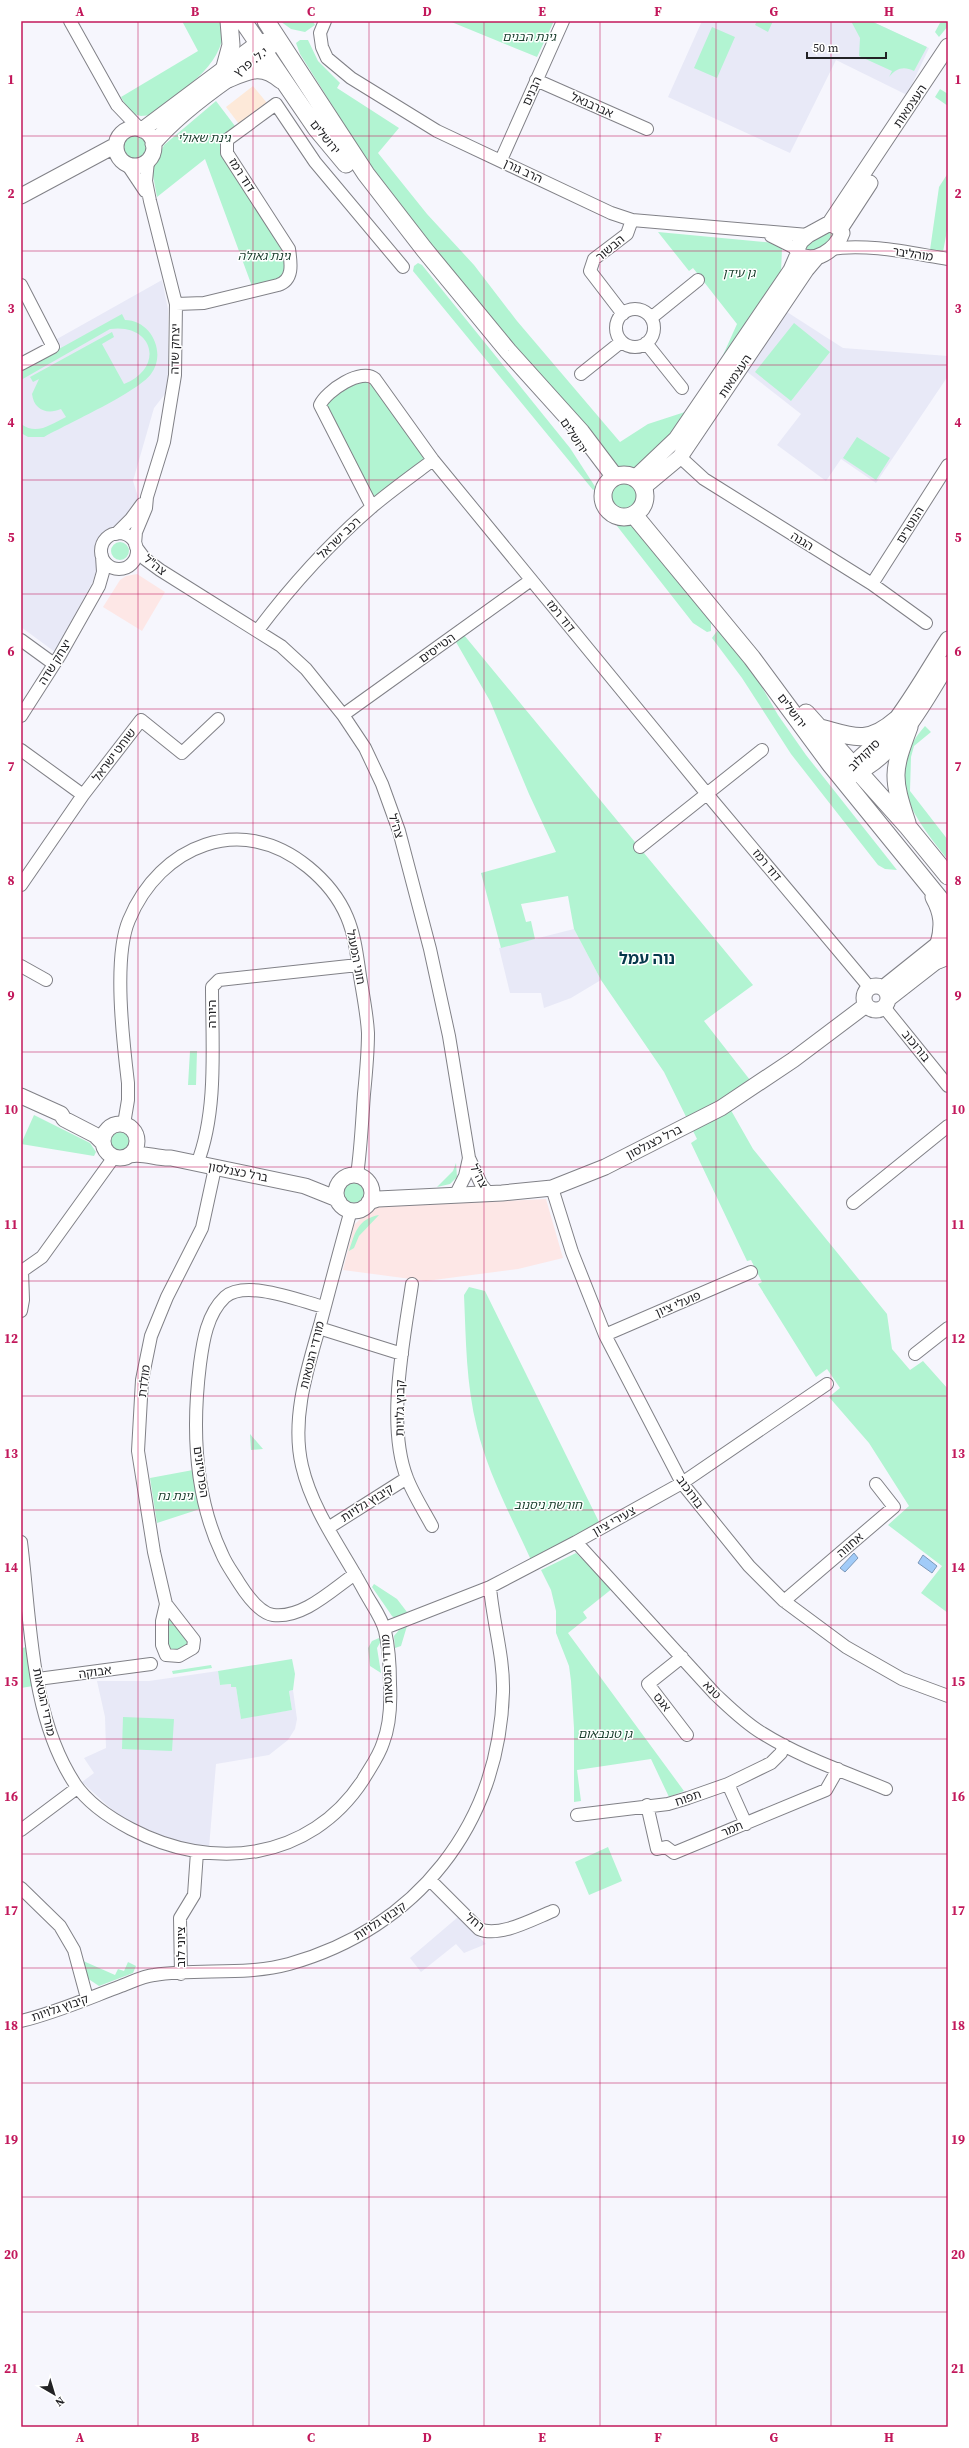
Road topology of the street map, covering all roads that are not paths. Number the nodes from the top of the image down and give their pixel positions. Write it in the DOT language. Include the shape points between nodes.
graph roads {
  1 [pos="70,21"];
  2 [pos="229,21"];
  3 [pos="243,21"];
  4 [pos="266,21"];
  5 [pos="325,21"];
  6 [pos="563,21"];
  7 [pos="277,38"];
  8 [pos="948,46"];
  9 [pos="262,48"];
  10 [pos="948,64"];
  11 [pos="226,73"];
  12 [pos="536,80"];
  13 [pos="288,86"];
  14 [pos="647,129"];
  15 [pos="141,130"];
  16 [pos="153,144"];
  17 [pos="116,145"];
  18 [pos="501,160"];
  19 [pos="148,161"];
  20 [pos="126,163"];
  21 [pos="71,167"];
  22 [pos="21,196"];
  23 [pos="150,202"];
  24 [pos="632,220"];
  25 [pos="837,229"];
  26 [pos="764,233"];
  27 [pos="808,235"];
  28 [pos="420,243"];
  29 [pos="878,250"];
  30 [pos="797,251"];
  31 [pos="824,253"];
  32 [pos="948,259"];
  33 [pos="403,267"];
  34 [pos="698,280"];
  35 [pos="21,285"];
  36 [pos="176,304"];
  37 [pos="623,314"];
  38 [pos="651,318"];
  39 [pos="621,342"];
  40 [pos="646,343"];
  41 [pos="21,364"];
  42 [pos="581,374"];
  43 [pos="682,388"];
  44 [pos="680,457"];
  45 [pos="433,460"];
  46 [pos="948,466"];
  47 [pos="610,482"];
  48 [pos="639,482"];
  49 [pos="147,497"];
  50 [pos="372,506"];
  51 [pos="637,513"];
  52 [pos="116,534"];
  53 [pos="136,546"];
  54 [pos="102,556"];
  55 [pos="125,567"];
  56 [pos="531,580"];
  57 [pos="176,581"];
  58 [pos="872,584"];
  59 [pos="88,608"];
  60 [pos="926,623"];
  61 [pos="258,630"];
  62 [pos="948,639"];
  63 [pos="21,640"];
  64 [pos="54,664"];
  65 [pos="948,664"];
  66 [pos="21,716"];
  67 [pos="343,716"];
  68 [pos="218,719"];
  69 [pos="903,723"];
  70 [pos="817,727"];
  71 [pos="21,750"];
  72 [pos="762,750"];
  73 [pos="855,769"];
  74 [pos="843,779"];
  75 [pos="707,794"];
  76 [pos="83,795"];
  77 [pos="908,827"];
  78 [pos="640,847"];
  79 [pos="922,876"];
  80 [pos="948,876"];
  81 [pos="21,884"];
  82 [pos="948,908"];
  83 [pos="944,950"];
  84 [pos="358,965"];
  85 [pos="21,966"];
  86 [pos="46,980"];
  87 [pos="881,995"];
  88 [pos="948,1086"];
  89 [pos="21,1096"];
  90 [pos="61,1114"];
  91 [pos="117,1126"];
  92 [pos="948,1126"];
  93 [pos="136,1136"];
  94 [pos="103,1143"];
  95 [pos="130,1156"];
  96 [pos="114,1157"];
  97 [pos="171,1158"];
  98 [pos="469,1158"];
  99 [pos="197,1164"];
  100 [pos="215,1168"];
  101 [pos="358,1175"];
  102 [pos="341,1180"];
  103 [pos="305,1186"];
  104 [pos="370,1186"];
  105 [pos="552,1188"];
  106 [pos="456,1194"];
  107 [pos="489,1194"];
  108 [pos="411,1197"];
  109 [pos="369,1202"];
  110 [pos="853,1203"];
  111 [pos="345,1206"];
  112 [pos="22,1271"];
  113 [pos="752,1272"];
  114 [pos="412,1284"];
  115 [pos="324,1307"];
  116 [pos="21,1311"];
  117 [pos="319,1328"];
  118 [pos="948,1328"];
  119 [pos="605,1335"];
  120 [pos="402,1354"];
  121 [pos="916,1354"];
  122 [pos="827,1384"];
  123 [pos="407,1478"];
  124 [pos="682,1483"];
  125 [pos="876,1484"];
  126 [pos="432,1526"];
  127 [pos="328,1528"];
  128 [pos="21,1542"];
  129 [pos="576,1542"];
  130 [pos="355,1574"];
  131 [pos="490,1587"];
  132 [pos="784,1601"];
  133 [pos="166,1604"];
  134 [pos="385,1628"];
  135 [pos="682,1657"];
  136 [pos="151,1664"];
  137 [pos="38,1679"];
  138 [pos="948,1696"];
  139 [pos="687,1735"];
  140 [pos="784,1745"];
  141 [pos="838,1769"];
  142 [pos="728,1784"];
  143 [pos="77,1788"];
  144 [pos="886,1789"];
  145 [pos="647,1805"];
  146 [pos="578,1815"];
  147 [pos="746,1824"];
  148 [pos="21,1830"];
  149 [pos="198,1852"];
  150 [pos="430,1880"];
  151 [pos="21,1888"];
  152 [pos="553,1911"];
  153 [pos="180,1974"];
  154 [pos="87,1998"];
  155 [pos="21,2020"];
  1 -- 15 [label="street" via="117,105"];
  2 -- 11 [label="main road" via="231,45"];
  3 -- 9 [label="main road, ירושלים"];
  4 -- 7 [label="main road, ירושלים"];
  5 -- 18 [label="street, הרב גורן" via="320,34 322,47 328,58 351,78 437,131"];
  6 -- 12 [label="street, הבנים"];
  7 -- 9 [label="street, י.ל. פרץ"];
  7 -- 28 [label="main road, ירושלים" via="350,152"];
  8 -- 25 [label="street, העצמאות"];
  9 -- 11 [label="street, י.ל. פרץ"];
  9 -- 13 [label="main road, ירושלים"];
  10 -- 25 [label="street, העצמאות"];
  11 -- 13 [label="main road" via="269,70"];
  11 -- 15 [label="street, י.ל. פרץ"];
  11 -- 16 [label="street, י.ל. פרץ"];
  12 -- 14 [label="street, אברבנאל"];
  12 -- 18 [label="street, הבנים"];
  13 -- 28 [label="main road, ירושלים" via="316,128"];
  15 -- 16 [label="street" via="149,135"];
  15 -- 17 [label="street" via="132,129 123,133"];
  16 -- 19 [label="street" via="152,155"];
  17 -- 20 [label="street" via="118,155"];
  17 -- 21 [label="street"];
  18 -- 24 [label="street, הרב גורן" via="611,213"];
  19 -- 20 [label="street" via="138,165"];
  19 -- 23 [label="street, יצחק שדה" via="146,181"];
  20 -- 21 [label="street" via="98,160"];
  20 -- 23 [label="street, יצחק שדה" via="141,183"];
  21 -- 22 [label="street"];
  23 -- 36 [label="street, יצחק שדה"];
  24 -- 26 [label="street, הרב גורן"];
  24 -- 37 [label="street, הבשור" via="627,234 594,260 590,271"];
  25 -- 27 [label="street"];
  25 -- 29 [label="street, מוהליבר" via="857,243"];
  25 -- 31 [label="street, העצמאות" via="836,243"];
  26 -- 27 [label="street, הרב גורן"];
  26 -- 30 [label="street, הרב גורן"];
  27 -- 30 [label="street, העצמאות" via="801,241"];
  28 -- 47 [label="main road, ירושלים" via="540,387 581,432"];
  29 -- 31 [label="street, מוהליבר" via="841,247"];
  29 -- 32 [label="street, מוהליבר"];
  30 -- 31 [label="street" via="807,259"];
  30 -- 48 [label="street, העצמאות" via="791,270 676,439"];
  31 -- 44 [label="street, העצמאות" via="806,270"];
  33 -- 36 [label="street, דוד רמז" via="315,162 276,104 227,140 227,153 289,249 290,273 278,285 204,304"];
  34 -- 38 [label="street"];
  35 -- 41 [label="street" via="52,347"];
  36 -- 49 [label="street, יצחק שדה" via="172,408"];
  37 -- 38 [label="street" via="635,309"];
  37 -- 39 [label="street" via="616,323"];
  38 -- 40 [label="street" via="654,332"];
  39 -- 40 [label="street" via="630,347"];
  39 -- 42 [label="street"];
  40 -- 43 [label="street"];
  44 -- 48 [label="street, העצמאות"];
  44 -- 58 [label="street, הגנה" via="704,480"];
  45 -- 50 [label="street, רכב ישראל"];
  45 -- 50 [label="street, דוד רמז" via="372,376 358,375 323,399 320,405 322,412"];
  45 -- 56 [label="street, דוד רמז"];
  46 -- 58 [label="street, הנוטרים"];
  47 -- 48 [label="main road" via="621,475"];
  47 -- 51 [label="main road" via="603,498 607,509 617,516"];
  48 -- 51 [label="main road" via="645,500"];
  49 -- 52 [label="street, יצחק שדה"];
  49 -- 53 [label="street, יצחק שדה" via="146,508 136,532"];
  50 -- 61 [label="street, רכב ישראל" via="310,567"];
  51 -- 70 [label="main road, ירושלים"];
  51 -- 74 [label="main road, ירושלים" via="752,658"];
  52 -- 53 [label="street" via="128,535"];
  52 -- 54 [label="street" via="106,540"];
  53 -- 55 [label="street" via="134,561"];
  53 -- 57 [label="street, צה\"ל" via="149,562"];
  54 -- 55 [label="street" via="109,565"];
  54 -- 59 [label="street, יצחק שדה" via="102,578"];
  55 -- 57 [label="street, צה\"ל" via="147,570"];
  55 -- 59 [label="street, יצחק שדה" via="112,577"];
  56 -- 67 [label="street, הטייסים"];
  56 -- 75 [label="street, דוד רמז"];
  57 -- 61 [label="street, צה\"ל"];
  58 -- 60 [label="street, הגנה"];
  59 -- 64 [label="street, יצחק שדה"];
  61 -- 67 [label="street, צה\"ל" via="281,646 306,669"];
  62 -- 69 [label="street, סוקולוב"];
  63 -- 64 [label="street"];
  64 -- 66 [label="street, יצחק שדה"];
  65 -- 69 [label="street, סוקולוב"];
  67 -- 98 [label="street, צה\"ל" via="365,748 399,830 430,949 450,1040"];
  68 -- 76 [label="street, שוחט ישראל" via="182,753 141,720"];
  69 -- 70 [label="main road" via="866,737"];
  69 -- 73 [label="street, סוקולוב" via="898,741"];
  69 -- 77 [label="main road" via="894,777"];
  70 -- 73 [label="main road, ירושלים"];
  71 -- 76 [label="street"];
  72 -- 75 [label="street"];
  73 -- 74 [label="street, סוקולוב"];
  73 -- 77 [label="main road, ירושלים"];
  74 -- 79 [label="main road, ירושלים"];
  75 -- 78 [label="street"];
  75 -- 87 [label="street, דוד רמז"];
  76 -- 81 [label="street, שוחט ישראל"];
  77 -- 80 [label="main road, ירושלים"];
  79 -- 82 [label="main road, ירושלים"];
  79 -- 83 [label="main road" via="942,914"];
  83 -- 87 [label="street"];
  84 -- 91 [label="street, חוני המעגל" via="356,942 347,916 319,876 298,858 275,847 244,838 201,845 180,856 161,870 139,897 128,922 123,943 120,958 128,1094"];
  84 -- 99 [label="street, היורה" via="219,980 212,987 212,1068 208,1130"];
  84 -- 101 [label="street, חוני המעגל" via="368,1032"];
  85 -- 86 [label="street"];
  87 -- 88 [label="street, בורוכוב"];
  87 -- 105 [label="street, ברל כצנלסון" via="865,994 866,1005 793,1060 721,1108 605,1166"];
  89 -- 90 [label="street"];
  90 -- 91 [label="street" via="68,1114 100,1126"];
  90 -- 94 [label="street" via="64,1119 95,1135"];
  91 -- 93 [label="street, ברל כצנלסון" via="134,1130"];
  91 -- 94 [label="street" via="104,1134"];
  92 -- 110 [label="street"];
  93 -- 95 [label="street" via="136,1147"];
  93 -- 97 [label="street, ברל כצנלסון"];
  94 -- 96 [label="street" via="105,1150"];
  95 -- 96 [label="street, ברל כצנלסון"];
  95 -- 97 [label="street, ברל כצנלסון" via="141,1154"];
  96 -- 112 [label="street" via="42,1257"];
  97 -- 99 [label="street, ברל כצנלסון"];
  98 -- 106 [label="street, צה\"ל" via="465,1176"];
  98 -- 107 [label="street, צה\"ל" via="481,1184"];
  99 -- 100 [label="street, ברל כצנלסון"];
  100 -- 103 [label="street, ברל כצנלסון"];
  100 -- 133 [label="street, מולדת" via="202,1228 162,1310 152,1336 142,1380 138,1451 154,1552"];
  101 -- 102 [label="street, ברל כצנלסון"];
  101 -- 104 [label="street, ברל כצנלסון"];
  102 -- 103 [label="street, ברל כצנלסון" via="331,1184 310,1183"];
  102 -- 111 [label="street" via="337,1189"];
  103 -- 111 [label="street, ברל כצנלסון" via="335,1198"];
  104 -- 108 [label="street, ברל כצנלסון" via="380,1192"];
  104 -- 109 [label="street"];
  105 -- 107 [label="street, ברל כצנלסון"];
  105 -- 119 [label="street, בורוכוב" via="572,1252"];
  106 -- 107 [label="street, ברל כצנלסון"];
  106 -- 108 [label="street, ברל כצנלסון"];
  108 -- 109 [label="street, ברל כצנלסון"];
  109 -- 111 [label="street, ברל כצנלסון" via="361,1209"];
  111 -- 115 [label="street, מורדי הגטאות"];
  112 -- 116 [label="street"];
  113 -- 119 [label="street, פועלי ציון"];
  114 -- 120 [label="street, קבוץ גלויות"];
  115 -- 117 [label="street, מורדי הגטאות"];
  115 -- 130 [label="street, הפרטיזנים" via="256,1290 239,1291 220,1303 208,1322 201,1354 196,1417 196,1461 207,1510 222,1555 244,1591 263,1611 273,1615 291,1614 306,1608"];
  117 -- 120 [label="street"];
  117 -- 127 [label="street, מורדי הגטאות" via="310,1354 300,1406 299,1446 309,1486"];
  118 -- 121 [label="street"];
  119 -- 124 [label="street, בורוכוב"];
  120 -- 123 [label="street, קבוץ גלויות" via="397,1422 400,1455"];
  122 -- 124 [label="street, צעירי ציון"];
  123 -- 126 [label="street, קבוץ גלויות"];
  123 -- 127 [label="street, קיבוץ גלויות"];
  124 -- 129 [label="street, צעירי ציון"];
  124 -- 132 [label="street, בורוכוב" via="749,1566"];
  125 -- 132 [label="street, אחווה" via="894,1507"];
  127 -- 130 [label="street, מורדי הגטאות"];
  128 -- 137 [label="street, מורדי הגטאות"];
  129 -- 131 [label="street, צעירי ציון"];
  129 -- 135 [label="street, טנא"];
  130 -- 134 [label="street, מורדי הגטאות"];
  131 -- 134 [label="street, צעירי ציון"];
  131 -- 150 [label="street, קיבוץ גלויות" via="500,1642 503,1692 498,1742 485,1788 465,1836"];
  132 -- 138 [label="street, בורוכוב" via="846,1647 902,1679"];
  134 -- 149 [label="street, מורדי הגטאות" via="390,1682 388,1724 380,1749 356,1790 336,1813 291,1841 258,1852"];
  135 -- 139 [label="street, אגס" via="648,1684"];
  135 -- 140 [label="street, טנא" via="735,1713"];
  136 -- 137 [label="street, אבוקה"];
  137 -- 143 [label="street, מורדי הגטאות" via="50,1736"];
  140 -- 141 [label="street, טנא"];
  140 -- 142 [label="street, תפוח" via="781,1753 771,1763"];
  141 -- 144 [label="street, טנא"];
  141 -- 147 [label="street, תמר" via="826,1790"];
  142 -- 145 [label="street, תפוח" via="668,1804"];
  142 -- 147 [label="street"];
  143 -- 148 [label="street"];
  143 -- 149 [label="street, מורדי הגטאות" via="122,1824 167,1846"];
  145 -- 146 [label="street, תפוח"];
  145 -- 147 [label="street, תמר" via="657,1849 671,1850"];
  149 -- 153 [label="street, ציוני לוב" via="194,1895 180,1918"];
  150 -- 152 [label="street, רחל" via="485,1932 498,1932"];
  150 -- 153 [label="street, קיבוץ גלויות" via="411,1900 375,1927 332,1950 288,1964 239,1971"];
  151 -- 154 [label="street" via="60,1926 74,1950"];
  153 -- 154 [label="street, קיבוץ גלויות" via="153,1975"];
  154 -- 155 [label="street, קיבוץ גלויות"];
}
